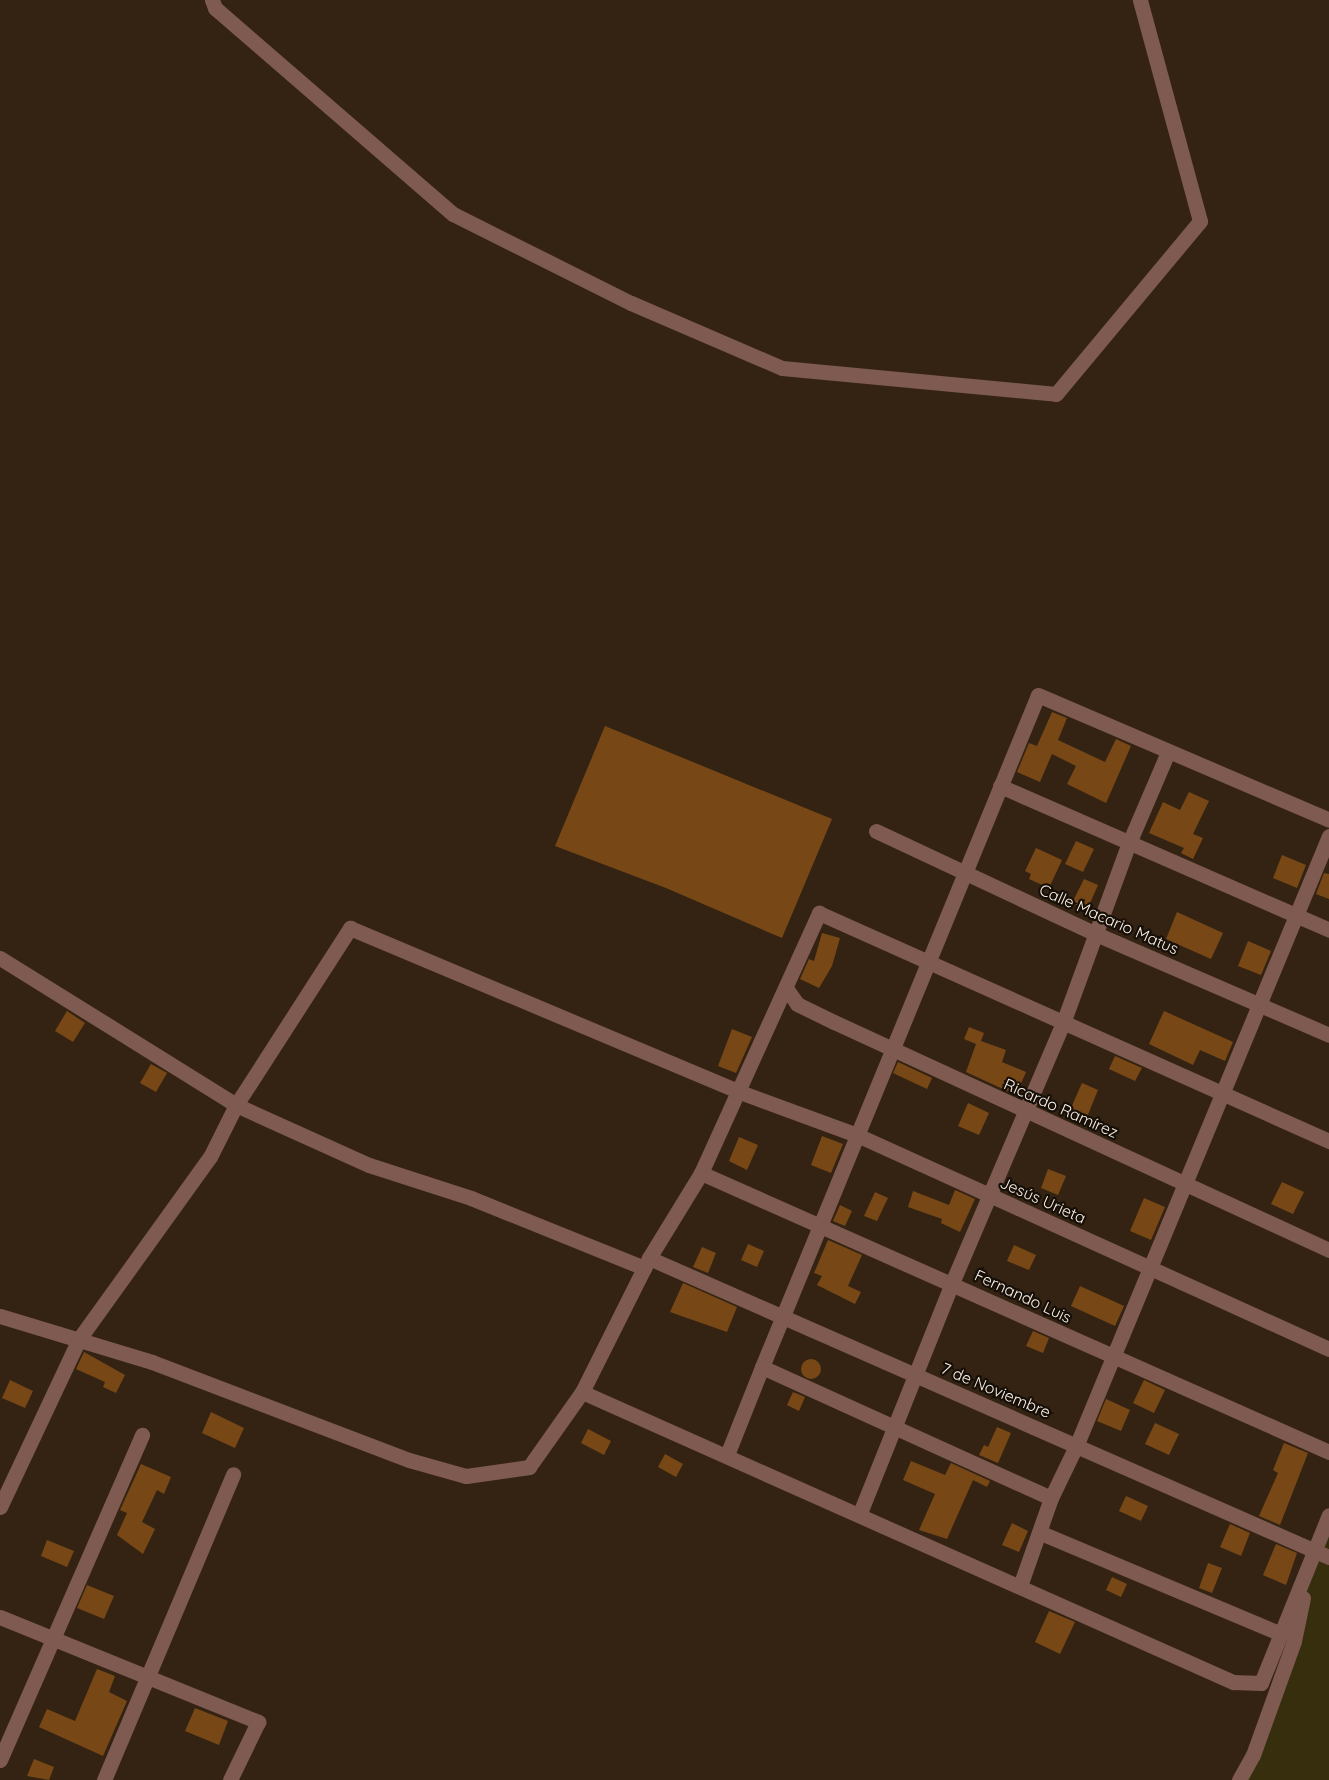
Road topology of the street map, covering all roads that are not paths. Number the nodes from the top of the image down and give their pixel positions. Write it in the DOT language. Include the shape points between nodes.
graph roads {
  1 [pos="212,0"];
  2 [pos="1140,0"];
  3 [pos="1168,752"];
  4 [pos="1000,786"];
  5 [pos="1329,820"];
  6 [pos="876,831"];
  7 [pos="1329,836"];
  8 [pos="1130,843"];
  9 [pos="964,874"];
  10 [pos="1296,914"];
  11 [pos="1329,930"];
  12 [pos="1096,934"];
  13 [pos="0,958"];
  14 [pos="928,961"];
  15 [pos="786,988"];
  16 [pos="1259,1002"];
  17 [pos="1063,1023"];
  18 [pos="1329,1035"];
  19 [pos="892,1049"];
  20 [pos="740,1092"];
  21 [pos="1223,1095"];
  22 [pos="236,1105"];
  23 [pos="1024,1112"];
  24 [pos="857,1135"];
  25 [pos="1329,1142"];
  26 [pos="702,1173"];
  27 [pos="1185,1182"];
  28 [pos="988,1196"];
  29 [pos="819,1226"];
  30 [pos="1329,1250"];
  31 [pos="646,1263"];
  32 [pos="1148,1266"];
  33 [pos="952,1283"];
  34 [pos="0,1316"];
  35 [pos="782,1316"];
  36 [pos="79,1339"];
  37 [pos="1329,1349"];
  38 [pos="1113,1357"];
  39 [pos="762,1367"];
  40 [pos="915,1374"];
  41 [pos="582,1392"];
  42 [pos="895,1429"];
  43 [pos="142,1435"];
  44 [pos="1077,1444"];
  45 [pos="1329,1452"];
  46 [pos="727,1455"];
  47 [pos="233,1474"];
  48 [pos="1051,1498"];
  49 [pos="0,1507"];
  50 [pos="860,1513"];
  51 [pos="1329,1515"];
  52 [pos="1041,1533"];
  53 [pos="1314,1550"];
  54 [pos="1329,1557"];
  55 [pos="1020,1586"];
  56 [pos="0,1617"];
  57 [pos="1281,1634"];
  58 [pos="53,1640"];
  59 [pos="144,1679"];
  60 [pos="0,1760"];
  61 [pos="104,1780"];
  62 [pos="230,1780"];
  63 [pos="1239,1780"];
  1 -- 2 [label="street" via="215,8 453,214 631,303 782,368 1056,394 1200,221"];
  3 -- 4 [label="street" via="1038,695"];
  3 -- 5 [label="street"];
  3 -- 8 [label="street"];
  4 -- 8 [label="street"];
  4 -- 9 [label="street"];
  6 -- 9 [label="street, Calle Macario Matus"];
  7 -- 10 [label="street"];
  8 -- 10 [label="street"];
  8 -- 12 [label="street"];
  9 -- 12 [label="street, Calle Macario Matus"];
  9 -- 14 [label="street"];
  10 -- 11 [label="street"];
  10 -- 16 [label="street"];
  12 -- 16 [label="street, Calle Macario Matus"];
  12 -- 17 [label="street"];
  13 -- 22 [label="street, 7 de Noviembre"];
  14 -- 15 [label="street" via="819,913"];
  14 -- 17 [label="street"];
  14 -- 19 [label="street"];
  15 -- 19 [label="street, Ricardo Ramírez" via="797,1004"];
  15 -- 20 [label="street"];
  16 -- 18 [label="street, Calle Macario Matus"];
  16 -- 21 [label="street"];
  17 -- 21 [label="street"];
  17 -- 23 [label="street"];
  19 -- 23 [label="street, Ricardo Ramírez"];
  19 -- 24 [label="street"];
  20 -- 22 [label="street, Jesús Urieta" via="350,928"];
  20 -- 24 [label="street, Jesús Urieta"];
  20 -- 26 [label="street"];
  21 -- 25 [label="street"];
  21 -- 27 [label="street"];
  22 -- 31 [label="street, 7 de Noviembre" via="369,1165"];
  22 -- 36 [label="street" via="210,1157"];
  23 -- 27 [label="street, Ricardo Ramírez"];
  23 -- 28 [label="street"];
  24 -- 28 [label="street, Jesús Urieta"];
  24 -- 29 [label="street"];
  26 -- 29 [label="street, Fernando Luis"];
  26 -- 31 [label="street"];
  27 -- 30 [label="street, Ricardo Ramírez"];
  27 -- 32 [label="street"];
  28 -- 32 [label="street, Jesús Urieta"];
  28 -- 33 [label="street"];
  29 -- 33 [label="street, Fernando Luis"];
  29 -- 35 [label="street"];
  31 -- 35 [label="street, 7 de Noviembre"];
  31 -- 41 [label="street"];
  32 -- 37 [label="street, Jesús Urieta"];
  32 -- 38 [label="street"];
  33 -- 38 [label="street, Fernando Luis"];
  33 -- 40 [label="street"];
  34 -- 36 [label="street"];
  35 -- 39 [label="street"];
  35 -- 40 [label="street, 7 de Noviembre"];
  36 -- 41 [label="street" via="409,1460 466,1476 529,1467"];
  36 -- 49 [label="street"];
  38 -- 44 [label="street"];
  38 -- 45 [label="street, Fernando Luis"];
  39 -- 42 [label="street"];
  39 -- 46 [label="street"];
  40 -- 42 [label="street"];
  40 -- 44 [label="street, 7 de Noviembre"];
  41 -- 46 [label="street"];
  42 -- 48 [label="street"];
  42 -- 50 [label="street"];
  43 -- 58 [label="street"];
  44 -- 48 [label="street"];
  44 -- 53 [label="street, 7 de Noviembre"];
  46 -- 50 [label="street"];
  47 -- 59 [label="street"];
  48 -- 52 [label="street"];
  50 -- 55 [label="street"];
  51 -- 53 [label="street"];
  52 -- 55 [label="street"];
  52 -- 57 [label="street"];
  53 -- 54 [label="street, 7 de Noviembre"];
  53 -- 57 [label="street"];
  53 -- 63 [label="street" via="1294,1641 1253,1755"];
  55 -- 57 [label="street" via="1233,1682 1261,1683"];
  56 -- 58 [label="street"];
  58 -- 59 [label="street"];
  58 -- 60 [label="street"];
  59 -- 61 [label="street"];
  59 -- 62 [label="street" via="258,1722"];
}
